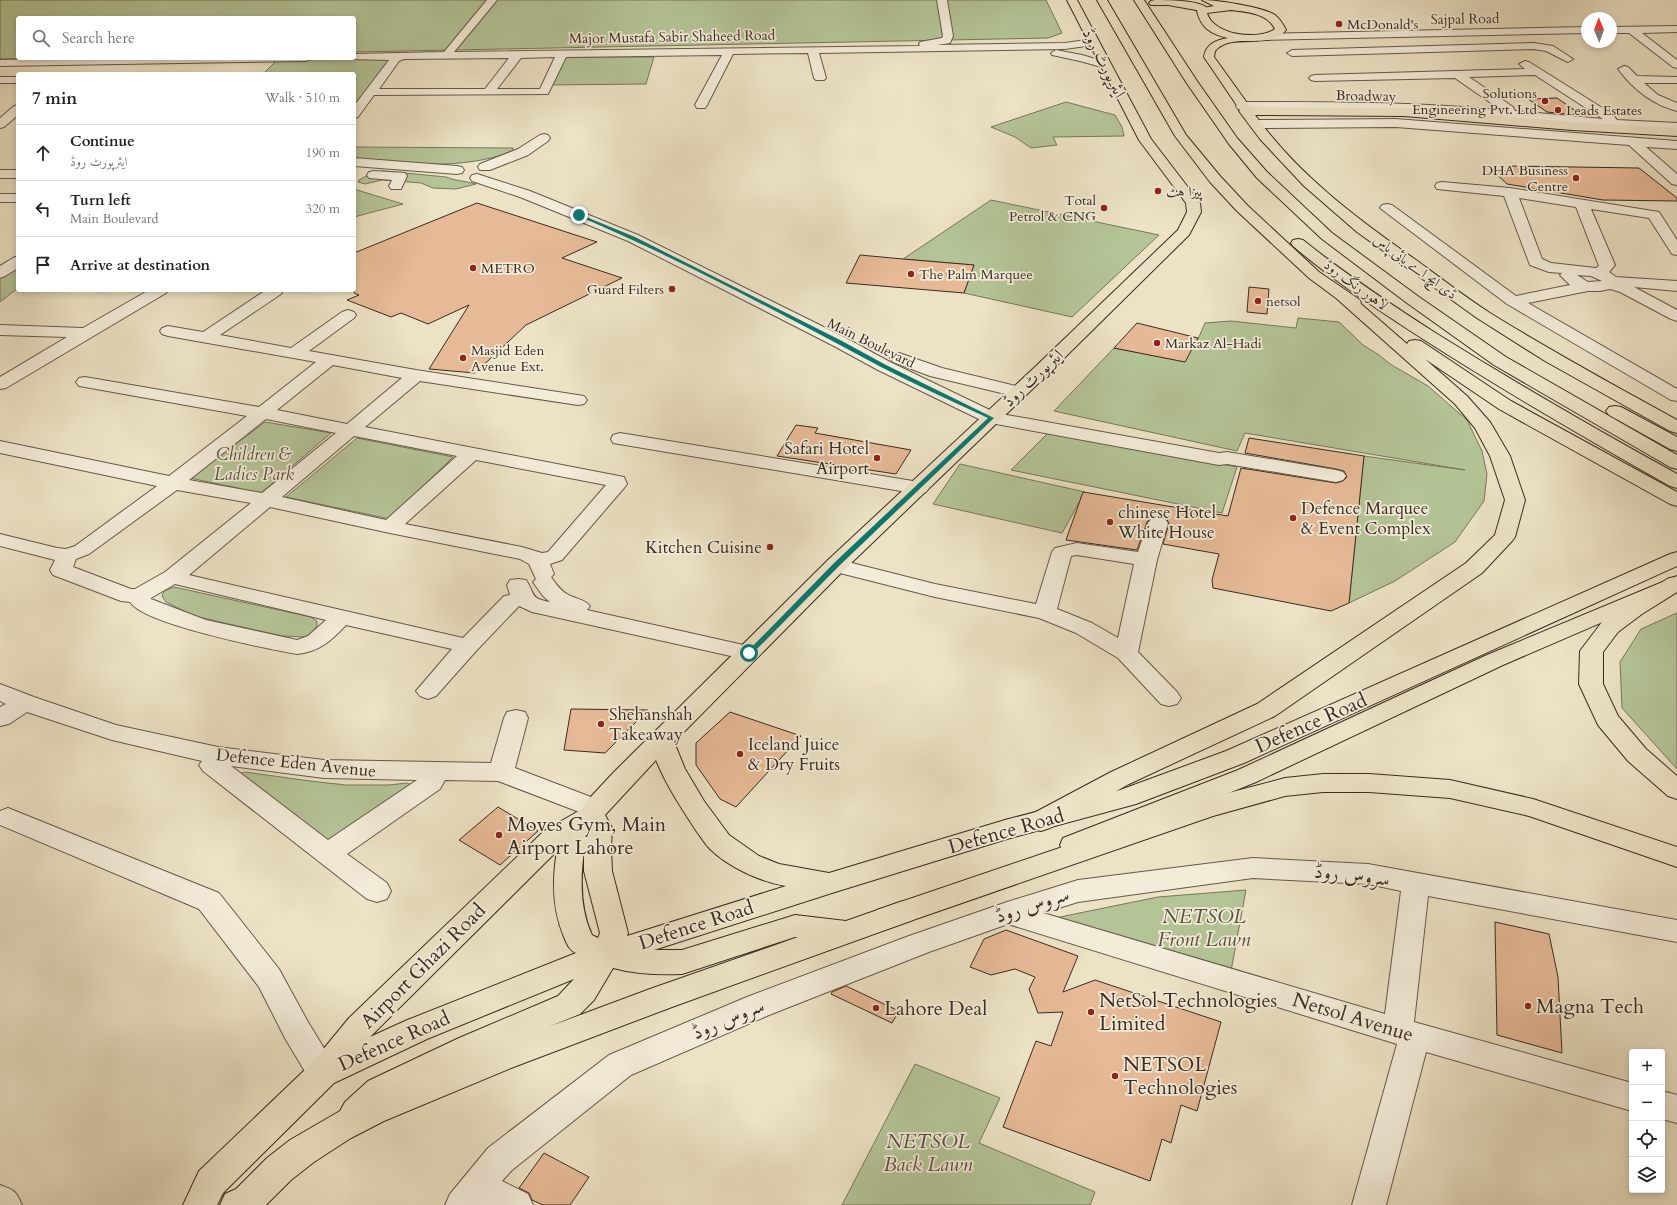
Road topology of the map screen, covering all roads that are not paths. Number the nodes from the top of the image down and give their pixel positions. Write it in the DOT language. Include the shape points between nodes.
graph roads {
  1 [pos="492,0"];
  2 [pos="942,0"];
  3 [pos="1072,0"];
  4 [pos="1102,0"];
  5 [pos="1117,0"];
  6 [pos="1139,0"];
  7 [pos="1193,0"];
  8 [pos="1153,1"];
  9 [pos="1204,6"];
  10 [pos="1279,25"];
  11 [pos="1209,27"];
  12 [pos="1677,29"];
  13 [pos="1581,30"];
  14 [pos="1617,30"];
  15 [pos="1632,30"];
  16 [pos="1319,36"];
  17 [pos="1248,37"];
  18 [pos="1264,37"];
  19 [pos="1276,37"];
  20 [pos="1093,42"];
  21 [pos="1500,47"];
  22 [pos="991,48"];
  23 [pos="1212,48"];
  24 [pos="813,50"];
  25 [pos="729,51"];
  26 [pos="1292,53"];
  27 [pos="518,54"];
  28 [pos="562,54"];
  29 [pos="403,56"];
  30 [pos="356,57"];
  31 [pos="1568,59"];
  32 [pos="172,60"];
  33 [pos="284,60"];
  34 [pos="0,63"];
  35 [pos="1105,65"];
  36 [pos="1677,65"];
  37 [pos="1624,69"];
  38 [pos="274,70"];
  39 [pos="1537,72"];
  40 [pos="1457,74"];
  41 [pos="820,78"];
  42 [pos="1315,78"];
  43 [pos="1634,78"];
  44 [pos="0,80"];
  45 [pos="16,80"];
  46 [pos="1677,80"];
  47 [pos="372,92"];
  48 [pos="488,92"];
  49 [pos="702,105"];
  50 [pos="1342,105"];
  51 [pos="1677,107"];
  52 [pos="16,111"];
  53 [pos="356,112"];
  54 [pos="1245,118"];
  55 [pos="0,124"];
  56 [pos="1510,124"];
  57 [pos="1613,124"];
  58 [pos="1677,127"];
  59 [pos="1677,132"];
  60 [pos="544,138"];
  61 [pos="1677,140"];
  62 [pos="1634,143"];
  63 [pos="1677,145"];
  64 [pos="356,163"];
  65 [pos="356,167"];
  66 [pos="0,169"];
  67 [pos="16,169"];
  68 [pos="369,170"];
  69 [pos="483,173"];
  70 [pos="0,174"];
  71 [pos="16,174"];
  72 [pos="1677,181"];
  73 [pos="396,186"];
  74 [pos="1442,186"];
  75 [pos="1510,192"];
  76 [pos="0,198"];
  77 [pos="16,198"];
  78 [pos="1581,203"];
  79 [pos="1386,208"];
  80 [pos="1677,252"];
  81 [pos="0,260"];
  82 [pos="16,261"];
  83 [pos="16,262"];
  84 [pos="0,273"];
  85 [pos="1575,275"];
  86 [pos="1607,279"];
  87 [pos="1590,286"];
  88 [pos="1677,286"];
  89 [pos="156,292"];
  90 [pos="274,292"];
  91 [pos="1499,292"];
  92 [pos="1342,295"];
  93 [pos="1513,301"];
  94 [pos="348,315"];
  95 [pos="1677,316"];
  96 [pos="0,330"];
  97 [pos="168,331"];
  98 [pos="84,333"];
  99 [pos="1489,336"];
  100 [pos="205,338"];
  101 [pos="295,353"];
  102 [pos="331,360"];
  103 [pos="416,375"];
  104 [pos="4,378"];
  105 [pos="85,382"];
  106 [pos="1567,383"];
  107 [pos="1018,392"];
  108 [pos="1677,396"];
  109 [pos="578,400"];
  110 [pos="263,413"];
  111 [pos="994,415"];
  112 [pos="1677,427"];
  113 [pos="350,430"];
  114 [pos="620,439"];
  115 [pos="1677,445"];
  116 [pos="0,447"];
  117 [pos="472,453"];
  118 [pos="1677,463"];
  119 [pos="1336,476"];
  120 [pos="1677,482"];
  121 [pos="173,483"];
  122 [pos="918,488"];
  123 [pos="267,500"];
  124 [pos="1677,500"];
  125 [pos="1158,523"];
  126 [pos="390,527"];
  127 [pos="0,540"];
  128 [pos="507,549"];
  129 [pos="68,555"];
  130 [pos="1677,558"];
  131 [pos="1146,560"];
  132 [pos="836,565"];
  133 [pos="542,572"];
  134 [pos="171,577"];
  135 [pos="1677,583"];
  136 [pos="519,587"];
  137 [pos="139,595"];
  138 [pos="1045,612"];
  139 [pos="341,617"];
  140 [pos="468,646"];
  141 [pos="753,649"];
  142 [pos="1126,653"];
  143 [pos="428,691"];
  144 [pos="0,692"];
  145 [pos="1169,698"];
  146 [pos="25,703"];
  147 [pos="0,718"];
  148 [pos="516,718"];
  149 [pos="661,741"];
  150 [pos="218,756"];
  151 [pos="437,772"];
  152 [pos="501,772"];
  153 [pos="1677,790"];
  154 [pos="587,816"];
  155 [pos="8,818"];
  156 [pos="1041,821"];
  157 [pos="327,854"];
  158 [pos="1677,857"];
  159 [pos="830,882"];
  160 [pos="1416,883"];
  161 [pos="377,891"];
  162 [pos="1007,913"];
  163 [pos="887,918"];
  164 [pos="850,930"];
  165 [pos="1677,931"];
  166 [pos="606,954"];
  167 [pos="1407,1033"];
  168 [pos="323,1073"];
  169 [pos="1629,1096"];
  170 [pos="1665,1106"];
  171 [pos="1677,1109"];
  172 [pos="339,1128"];
  173 [pos="469,1196"];
  174 [pos="0,1201"];
  175 [pos="5,1205"];
  176 [pos="200,1205"];
  177 [pos="237,1205"];
  178 [pos="516,1205"];
  179 [pos="1369,1205"];
  1 -- 2 [label="street" via="449,52 932,44 946,41 948,36"];
  3 -- 20 [label="main road, ایئرپورٹ روڈ"];
  4 -- 92 [label="main road" via="1190,150 1242,208 1314,275"];
  5 -- 120 [label="main road, لاہور رنگ روڈ" via="1192,126 1256,204 1294,240 1382,305 1483,371"];
  6 -- 118 [label="main road, لاہور رنگ روڈ" via="1232,141 1262,175 1327,236 1500,361"];
  7 -- 9 [label="main road"];
  8 -- 9 [label="main road"];
  8 -- 54 [label="main road" via="1222,104"];
  9 -- 10 [label="main road" via="1262,12"];
  9 -- 11 [label="main road" via="1202,18"];
  10 -- 16 [label="street, Sajpal Road"];
  10 -- 18 [label="main road" via="1280,32"];
  11 -- 17 [label="main road" via="1223,34"];
  11 -- 23 [label="main road"];
  12 -- 15 [label="street"];
  13 -- 16 [label="street, Sajpal Road"];
  14 -- 15 [label="street"];
  15 -- 36 [label="street"];
  16 -- 19 [label="street, Sajpal Road"];
  17 -- 18 [label="main road"];
  17 -- 23 [label="main road"];
  18 -- 19 [label="street, Sajpal Road"];
  19 -- 26 [label="street"];
  20 -- 22 [label="street" via="1065,46"];
  20 -- 35 [label="main road, ایئرپورٹ روڈ"];
  21 -- 26 [label="street"];
  21 -- 31 [label="street" via="1542,47"];
  21 -- 39 [label="street"];
  22 -- 24 [label="street, Major Mustafa Sabir Shaheed Road"];
  22 -- 35 [label="street" via="1052,53"];
  23 -- 54 [label="main road, ڈی ایچ اے بائی پاس" via="1209,57"];
  24 -- 25 [label="street, Major Mustafa Sabir Shaheed Road"];
  24 -- 41 [label="street"];
  25 -- 28 [label="street, Major Mustafa Sabir Shaheed Road"];
  25 -- 49 [label="street"];
  26 -- 42 [label="street"];
  27 -- 28 [label="street, Major Mustafa Sabir Shaheed Road"];
  27 -- 29 [label="street, Major Mustafa Sabir Shaheed Road"];
  27 -- 48 [label="street"];
  28 -- 48 [label="street" via="544,92"];
  29 -- 30 [label="street, Major Mustafa Sabir Shaheed Road"];
  29 -- 47 [label="street" via="395,59"];
  32 -- 34 [label="street"];
  33 -- 38 [label="street"];
  35 -- 107 [label="main road, ایئرپورٹ روڈ" via="1145,140 1189,197 1194,212 1178,239"];
  37 -- 43 [label="street"];
  39 -- 40 [label="street"];
  39 -- 57 [label="street" via="1608,117"];
  40 -- 42 [label="street"];
  40 -- 56 [label="street" via="1509,110"];
  42 -- 50 [label="street"];
  43 -- 46 [label="street"];
  43 -- 51 [label="street" via="1660,102"];
  44 -- 45 [label="street"];
  47 -- 48 [label="street"];
  47 -- 53 [label="street"];
  50 -- 54 [label="street"];
  50 -- 56 [label="street" via="1417,107"];
  52 -- 55 [label="street"];
  54 -- 56 [label="street"];
  54 -- 99 [label="main road" via="1277,169 1329,221"];
  54 -- 112 [label="main road, ڈی ایچ اے بائی پاس" via="1314,188 1362,229 1483,315 1551,357"];
  56 -- 57 [label="street"];
  56 -- 59 [label="main road"];
  56 -- 61 [label="main road" via="1601,135"];
  56 -- 62 [label="street"];
  57 -- 58 [label="street"];
  60 -- 69 [label="street"];
  62 -- 63 [label="street"];
  62 -- 72 [label="street"];
  64 -- 68 [label="street"];
  65 -- 68 [label="street"];
  66 -- 67 [label="street"];
  68 -- 69 [label="street" via="456,173 464,178"];
  68 -- 73 [label="street" via="400,176"];
  69 -- 107 [label="street, Main Boulevard" via="546,193 606,217 917,366"];
  69 -- 111 [label="street, Main Boulevard" via="525,194 633,238 884,366"];
  70 -- 71 [label="street"];
  74 -- 75 [label="street"];
  75 -- 78 [label="street"];
  75 -- 85 [label="street" via="1535,262"];
  76 -- 77 [label="street"];
  78 -- 80 [label="street" via="1654,216"];
  78 -- 86 [label="street" via="1607,265 1604,269"];
  79 -- 91 [label="street"];
  81 -- 82 [label="street"];
  83 -- 84 [label="street"];
  85 -- 86 [label="street"];
  85 -- 87 [label="street"];
  85 -- 91 [label="street"];
  86 -- 87 [label="street" via="1599,287"];
  86 -- 88 [label="street"];
  86 -- 95 [label="street"];
  87 -- 93 [label="street"];
  89 -- 98 [label="street"];
  90 -- 100 [label="street"];
  91 -- 93 [label="street"];
  92 -- 124 [label="main road" via="1505,405"];
  92 -- 156 [label="main road" via="1461,400 1483,426 1500,456 1515,500 1505,537 1474,568 1266,710 1120,778"];
  93 -- 108 [label="street"];
  94 -- 101 [label="street"];
  96 -- 98 [label="street"];
  97 -- 100 [label="street"];
  98 -- 104 [label="street"];
  100 -- 101 [label="street"];
  101 -- 102 [label="street"];
  102 -- 103 [label="street"];
  102 -- 110 [label="street"];
  103 -- 109 [label="street"];
  103 -- 113 [label="street"];
  105 -- 110 [label="street"];
  106 -- 115 [label="main road"];
  107 -- 111 [label="main road, ایئرپورٹ روڈ"];
  110 -- 113 [label="street"];
  110 -- 121 [label="street"];
  111 -- 119 [label="street, Main Boulevard" via="1218,460 1227,458"];
  111 -- 122 [label="main road, ایئرپورٹ روڈ"];
  113 -- 117 [label="street"];
  113 -- 123 [label="street"];
  114 -- 122 [label="street"];
  116 -- 121 [label="street"];
  117 -- 126 [label="street"];
  117 -- 133 [label="street" via="617,481"];
  121 -- 123 [label="street"];
  121 -- 129 [label="street" via="82,550"];
  122 -- 132 [label="main road, ایئرپورٹ روڈ"];
  123 -- 126 [label="street"];
  123 -- 134 [label="street"];
  125 -- 131 [label="street"];
  126 -- 128 [label="street"];
  127 -- 129 [label="street"];
  128 -- 133 [label="street" via="532,556"];
  128 -- 136 [label="street" via="513,560"];
  129 -- 137 [label="street" via="61,570 129,596"];
  130 -- 156 [label="main road, Defence Road" via="1234,758 1127,797"];
  131 -- 138 [label="street" via="1077,549 1062,552"];
  131 -- 142 [label="street"];
  132 -- 138 [label="street" via="935,590"];
  132 -- 141 [label="main road, ایئرپورٹ روڈ"];
  133 -- 136 [label="street" via="540,586"];
  133 -- 141 [label="street" via="552,594 566,603"];
  134 -- 137 [label="street" via="149,592"];
  134 -- 139 [label="street"];
  135 -- 153 [label="main road" via="1610,627 1591,651 1591,684 1607,719 1637,755"];
  135 -- 163 [label="main road, Defence Road" via="1495,660 1247,776"];
  136 -- 140 [label="street" via="512,601"];
  136 -- 141 [label="street" via="526,603 532,605"];
  137 -- 139 [label="street" via="141,603 153,609 226,633 304,648 312,645"];
  138 -- 142 [label="street" via="1084,628"];
  139 -- 140 [label="street"];
  140 -- 143 [label="street"];
  141 -- 149 [label="main road, ایئرپورٹ روڈ"];
  142 -- 145 [label="street"];
  144 -- 146 [label="street, Defence Eden Avenue"];
  146 -- 147 [label="street"];
  146 -- 150 [label="street, Defence Eden Avenue" via="112,732"];
  148 -- 152 [label="street"];
  149 -- 154 [label="main road, ایئرپورٹ روڈ"];
  149 -- 159 [label="main road" via="672,769 694,808 719,842 749,863 774,874"];
  150 -- 151 [label="street, Defence Eden Avenue" via="324,769"];
  150 -- 157 [label="street" via="212,765"];
  151 -- 152 [label="street, Defence Eden Avenue"];
  151 -- 157 [label="street" via="431,783"];
  152 -- 154 [label="street, Defence Eden Avenue"];
  154 -- 166 [label="main road" via="599,828 598,871 614,933"];
  154 -- 166 [label="main road" via="568,860 572,921 581,943"];
  154 -- 168 [label="main road, Airport Ghazi Road" via="552,838 360,1027"];
  155 -- 168 [label="street" via="209,901 269,978"];
  156 -- 159 [label="main road, Defence Road"];
  157 -- 161 [label="street"];
  158 -- 163 [label="main road" via="1533,808 1450,789 1323,782 1285,787 1207,808"];
  159 -- 166 [label="main road, Defence Road"];
  160 -- 162 [label="street, سروس روڈ" via="1368,874 1254,868 1078,891"];
  160 -- 165 [label="street, سروس روڈ"];
  160 -- 167 [label="street"];
  162 -- 167 [label="street, Netsol Avenue"];
  162 -- 173 [label="street, سروس روڈ" via="918,944 758,1006 620,1065 500,1159"];
  163 -- 164 [label="main road"];
  164 -- 166 [label="main road" via="795,926 682,962 639,960"];
  164 -- 172 [label="main road" via="500,1059 373,1111"];
  166 -- 168 [label="main road, Defence Road" via="416,1030"];
  166 -- 172 [label="main road" via="590,982 569,1005 470,1047 379,1091"];
  167 -- 169 [label="street, Netsol Avenue"];
  167 -- 179 [label="street"];
  168 -- 176 [label="main road, Airport Ghazi Road" via="211,1182"];
  170 -- 171 [label="street"];
  172 -- 177 [label="main road" via="302,1151 279,1169 248,1200"];
  173 -- 178 [label="street"];
  174 -- 175 [label="street"];
}
